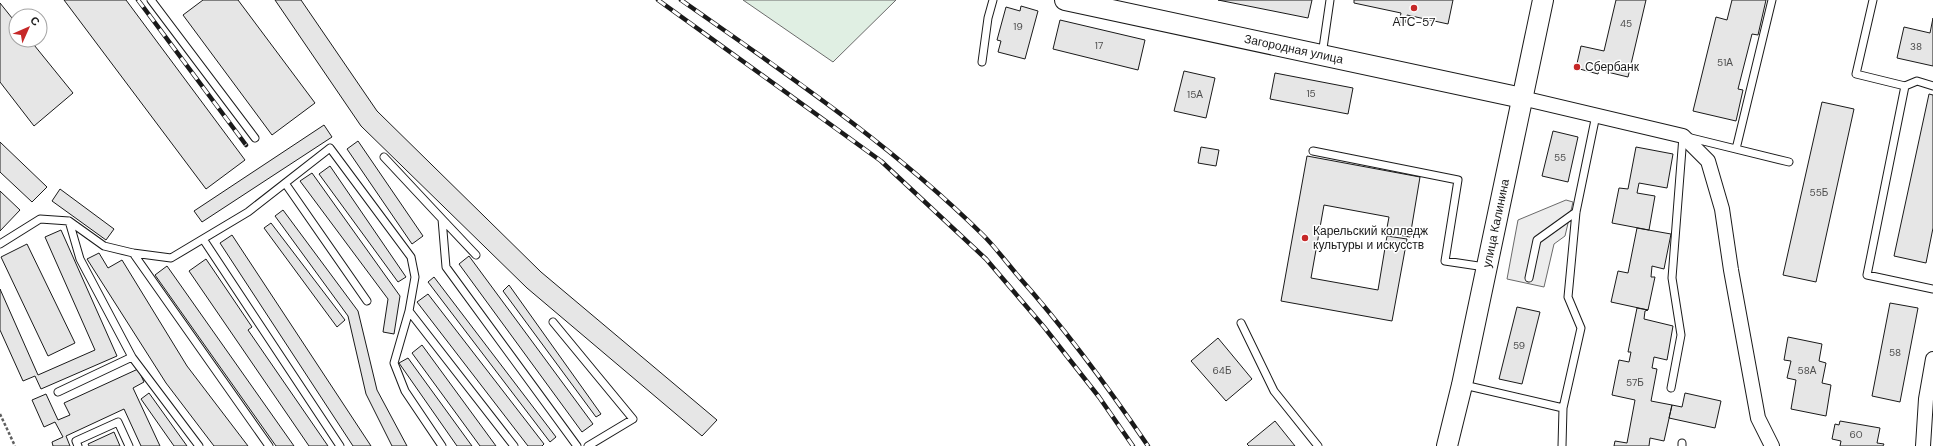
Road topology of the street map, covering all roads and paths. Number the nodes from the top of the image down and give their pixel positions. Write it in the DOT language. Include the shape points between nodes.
graph roads {
  1 [pos="151,0"];
  2 [pos="993,0"];
  3 [pos="1065,0"];
  4 [pos="1330,0"];
  5 [pos="1543,0"];
  6 [pos="1772,0"];
  7 [pos="1873,0"];
  8 [pos="1322,55"];
  9 [pos="982,62"];
  10 [pos="1905,86"];
  11 [pos="1933,86"];
  12 [pos="1522,98"];
  13 [pos="1596,115"];
  14 [pos="1683,136"];
  15 [pos="255,138"];
  16 [pos="1736,149"];
  17 [pos="1313,150"];
  18 [pos="384,157"];
  19 [pos="1789,162"];
  20 [pos="285,183"];
  21 [pos="1576,212"];
  22 [pos="442,219"];
  23 [pos="69,221"];
  24 [pos="203,239"];
  25 [pos="0,244"];
  26 [pos="133,253"];
  27 [pos="476,255"];
  28 [pos="1487,268"];
  29 [pos="1529,278"];
  30 [pos="1933,289"];
  31 [pos="367,301"];
  32 [pos="409,311"];
  33 [pos="552,322"];
  34 [pos="1241,323"];
  35 [pos="132,357"];
  36 [pos="1933,359"];
  37 [pos="1462,385"];
  38 [pos="1671,388"];
  39 [pos="58,392"];
  40 [pos="1563,408"];
  41 [pos="0,414"];
  42 [pos="15,446"];
  43 [pos="78,446"];
  44 [pos="130,446"];
  45 [pos="199,446"];
  46 [pos="269,446"];
  47 [pos="340,446"];
  48 [pos="442,446"];
  49 [pos="514,446"];
  50 [pos="577,446"];
  51 [pos="588,446"];
  52 [pos="1318,446"];
  53 [pos="1446,446"];
  54 [pos="1562,446"];
  55 [pos="1772,446"];
  56 [pos="1923,446"];
  1 -- 15 [label="lane"];
  2 -- 9 [label="lane"];
  3 -- 8 [label="street, Загородная улица"];
  4 -- 8 [label="lane"];
  5 -- 12 [label="street, улица Калинина"];
  6 -- 16 [label="lane"];
  7 -- 10 [label="lane" via="1856,74"];
  8 -- 12 [label="street, Загородная улица"];
  10 -- 11 [label="lane" via="1917,81"];
  10 -- 30 [label="lane" via="1867,275"];
  12 -- 13 [label="street"];
  12 -- 28 [label="street, улица Калинина"];
  13 -- 14 [label="street"];
  13 -- 21 [label="lane"];
  14 -- 16 [label="lane"];
  14 -- 38 [label="lane" via="1672,278 1681,335"];
  14 -- 55 [label="street" via="1708,161 1722,209 1758,418"];
  16 -- 19 [label="lane"];
  17 -- 28 [label="lane" via="1458,180 1445,261"];
  18 -- 22 [label="lane"];
  20 -- 24 [label="lane" via="248,212"];
  20 -- 31 [label="lane"];
  20 -- 32 [label="lane" via="330,148 411,257 415,277"];
  21 -- 29 [label="lane" via="1537,240"];
  21 -- 40 [label="lane" via="1568,297 1581,328"];
  22 -- 27 [label="lane"];
  22 -- 50 [label="lane" via="446,267"];
  23 -- 25 [label="lane" via="40,219"];
  23 -- 26 [label="lane" via="104,246"];
  23 -- 35 [label="lane" via="80,259"];
  24 -- 26 [label="lane" via="171,258"];
  24 -- 47 [label="lane"];
  26 -- 46 [label="lane"];
  28 -- 37 [label="street, улица Калинина"];
  32 -- 48 [label="lane" via="394,362 405,391"];
  32 -- 49 [label="lane"];
  33 -- 51 [label="lane" via="633,419"];
  34 -- 52 [label="lane" via="1274,391"];
  35 -- 39 [label="lane"];
  35 -- 45 [label="lane"];
  36 -- 56 [label="street" via="1926,399"];
  37 -- 40 [label="lane"];
  37 -- 53 [label="street, улица Калинина"];
  40 -- 54 [label="lane"];
  41 -- 42 [label="path"];
  43 -- 44 [label="lane" via="76,441 118,422"];
}
